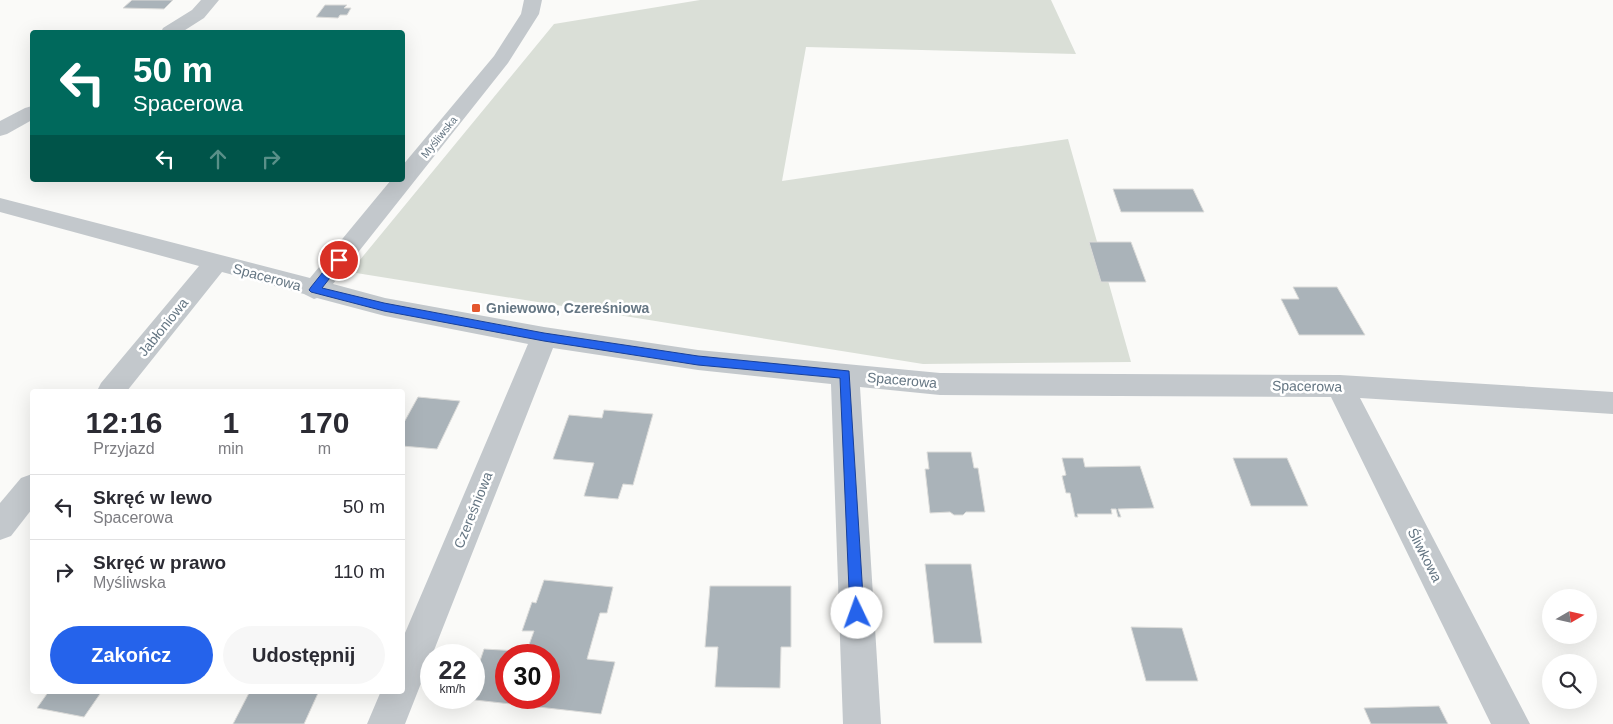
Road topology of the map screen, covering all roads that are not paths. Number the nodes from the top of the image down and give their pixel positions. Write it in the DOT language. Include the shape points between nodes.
graph roads {
  1 [pos="210,0"];
  2 [pos="533,0"];
  3 [pos="173,30"];
  4 [pos="30,113"];
  5 [pos="0,130"];
  6 [pos="405,178"];
  7 [pos="402,182"];
  8 [pos="0,205"];
  9 [pos="216,264"];
  10 [pos="314,290"];
  11 [pos="544,337"];
  12 [pos="845,374"];
  13 [pos="1340,386"];
  14 [pos="113,389"];
  15 [pos="1613,403"];
  16 [pos="30,489"];
  17 [pos="0,526"];
  18 [pos="405,677"];
  19 [pos="398,694"];
  20 [pos="386,724"];
  21 [pos="862,724"];
  22 [pos="1511,724"];
  1 -- 3 [label="street" via="198,14"];
  2 -- 6 [label="street, Myśliwska" via="530,14 502,59"];
  4 -- 5 [label="street"];
  7 -- 10 [label="street, Myśliwska"];
  8 -- 9 [label="street, Spacerowa"];
  9 -- 10 [label="street, Spacerowa"];
  9 -- 14 [label="street, Jabłoniowa"];
  10 -- 11 [label="street, Spacerowa" via="384,307"];
  11 -- 12 [label="street, Spacerowa" via="698,360"];
  11 -- 18 [label="street, Czereśniowa"];
  12 -- 13 [label="street, Spacerowa" via="940,384"];
  12 -- 21 [label="street"];
  13 -- 15 [label="street, Spacerowa"];
  13 -- 22 [label="street, Śliwkowa"];
  16 -- 17 [label="street"];
  19 -- 20 [label="street"];
}
